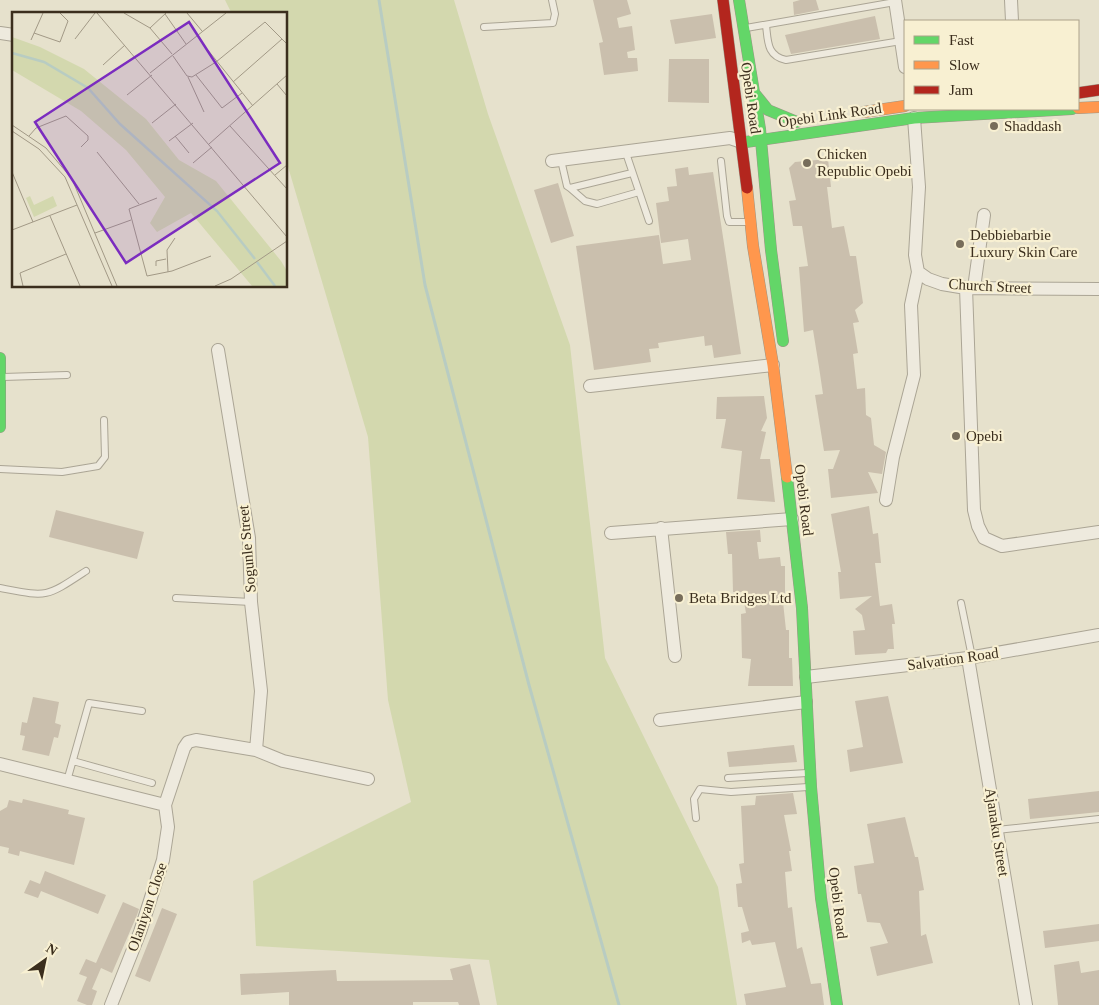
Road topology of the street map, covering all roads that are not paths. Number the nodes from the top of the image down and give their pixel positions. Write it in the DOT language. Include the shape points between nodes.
graph roads {
  1 [pos="552,0"];
  2 [pos="723,0"];
  3 [pos="740,0"];
  4 [pos="1011,0"];
  5 [pos="895,1"];
  6 [pos="1012,20"];
  7 [pos="766,25"];
  8 [pos="484,27"];
  9 [pos="744,28"];
  10 [pos="901,41"];
  11 [pos="904,61"];
  12 [pos="1099,90"];
  13 [pos="1079,93"];
  14 [pos="755,94"];
  15 [pos="904,106"];
  16 [pos="1099,107"];
  17 [pos="1079,108"];
  18 [pos="1054,110"];
  19 [pos="856,113"];
  20 [pos="914,118"];
  21 [pos="761,134"];
  22 [pos="786,135"];
  23 [pos="738,137"];
  24 [pos="626,153"];
  25 [pos="556,160"];
  26 [pos="722,161"];
  27 [pos="632,173"];
  28 [pos="764,174"];
  29 [pos="570,188"];
  30 [pos="640,192"];
  31 [pos="984,215"];
  32 [pos="649,221"];
  33 [pos="751,222"];
  34 [pos="918,272"];
  35 [pos="970,288"];
  36 [pos="1099,289"];
  37 [pos="218,350"];
  38 [pos="785,357"];
  39 [pos="0,358"];
  40 [pos="773,366"];
  41 [pos="67,375"];
  42 [pos="2,377"];
  43 [pos="590,386"];
  44 [pos="104,420"];
  45 [pos="0,426"];
  46 [pos="0,469"];
  47 [pos="886,500"];
  48 [pos="792,520"];
  49 [pos="661,528"];
  50 [pos="1099,532"];
  51 [pos="611,533"];
  52 [pos="86,571"];
  53 [pos="0,588"];
  54 [pos="176,598"];
  55 [pos="251,602"];
  56 [pos="961,603"];
  57 [pos="1099,635"];
  58 [pos="675,656"];
  59 [pos="970,658"];
  60 [pos="806,677"];
  61 [pos="806,702"];
  62 [pos="142,711"];
  63 [pos="660,720"];
  64 [pos="256,750"];
  65 [pos="73,761"];
  66 [pos="0,764"];
  67 [pos="811,772"];
  68 [pos="728,778"];
  69 [pos="368,779"];
  70 [pos="67,781"];
  71 [pos="152,783"];
  72 [pos="812,787"];
  73 [pos="165,805"];
  74 [pos="696,818"];
  75 [pos="1099,819"];
  76 [pos="997,830"];
  77 [pos="111,1005"];
  78 [pos="837,1005"];
  79 [pos="1026,1005"];
  1 -- 8 [label="lane" via="554,23"];
  2 -- 23 [label="main road, Opebi Road"];
  3 -- 9 [label="main road, Opebi Road"];
  4 -- 6 [label="street"];
  5 -- 7 [label="lane"];
  5 -- 10 [label="street"];
  7 -- 9 [label="lane"];
  7 -- 10 [label="lane" via="769,50 786,60"];
  9 -- 14 [label="main road, Opebi Road"];
  10 -- 11 [label="street"];
  12 -- 13 [label="main road"];
  14 -- 21 [label="main road, Opebi Road"];
  14 -- 21 [label="main road, Opebi Link Road" via="768,110 802,121"];
  15 -- 19 [label="main road, Opebi Link Road"];
  16 -- 17 [label="main road"];
  18 -- 20 [label="main road, Opebi Link Road"];
  20 -- 22 [label="main road, Opebi Link Road"];
  20 -- 34 [label="street" via="920,187 914,255"];
  21 -- 22 [label="main road, Opebi Link Road"];
  21 -- 23 [label="main road, Opebi Link Road"];
  21 -- 28 [label="main road, Opebi Road"];
  22 -- 28 [label="main road" via="771,152"];
  23 -- 24 [label="street"];
  23 -- 33 [label="main road, Opebi Road"];
  24 -- 25 [label="street"];
  24 -- 27 [label="lane"];
  25 -- 29 [label="lane"];
  26 -- 33 [label="lane" via="729,222"];
  27 -- 29 [label="lane"];
  27 -- 30 [label="lane"];
  28 -- 38 [label="main road, Opebi Road"];
  29 -- 30 [label="lane" via="584,201 596,204"];
  30 -- 32 [label="lane"];
  31 -- 35 [label="street"];
  33 -- 40 [label="main road, Opebi Road"];
  34 -- 35 [label="street, Church Street" via="942,284"];
  34 -- 47 [label="street" via="911,305 914,375 893,456"];
  35 -- 36 [label="street, Church Street"];
  35 -- 50 [label="street" via="974,510 984,538 1002,546"];
  37 -- 55 [label="street, Sogunle Street" via="249,538"];
  39 -- 42 [label="main road"];
  40 -- 43 [label="street"];
  40 -- 48 [label="main road, Opebi Road"];
  41 -- 42 [label="lane"];
  42 -- 45 [label="main road"];
  44 -- 46 [label="lane" via="105,457 98,466 62,472"];
  48 -- 49 [label="street"];
  48 -- 60 [label="main road, Opebi Road"];
  49 -- 51 [label="street"];
  49 -- 58 [label="street"];
  52 -- 53 [label="lane" via="44,595"];
  54 -- 55 [label="lane"];
  55 -- 64 [label="street, Sogunle Street" via="261,691"];
  56 -- 59 [label="lane"];
  57 -- 59 [label="street, Salvation Road"];
  59 -- 60 [label="street, Salvation Road"];
  59 -- 76 [label="street, Ajanaku Street"];
  60 -- 61 [label="main road, Opebi Road"];
  61 -- 63 [label="street"];
  61 -- 67 [label="main road, Opebi Road"];
  62 -- 65 [label="lane" via="89,703"];
  64 -- 69 [label="street" via="283,761"];
  64 -- 73 [label="street" via="196,740 188,742"];
  65 -- 70 [label="lane"];
  65 -- 71 [label="lane"];
  66 -- 70 [label="street"];
  67 -- 68 [label="lane"];
  67 -- 72 [label="main road, Opebi Road"];
  70 -- 73 [label="street"];
  72 -- 74 [label="lane" via="730,792 700,789 694,799"];
  72 -- 78 [label="main road, Opebi Road" via="821,898"];
  73 -- 77 [label="street, Olaniyan Close" via="168,827 164,860"];
  75 -- 76 [label="lane"];
  76 -- 79 [label="street, Ajanaku Street"];
}
